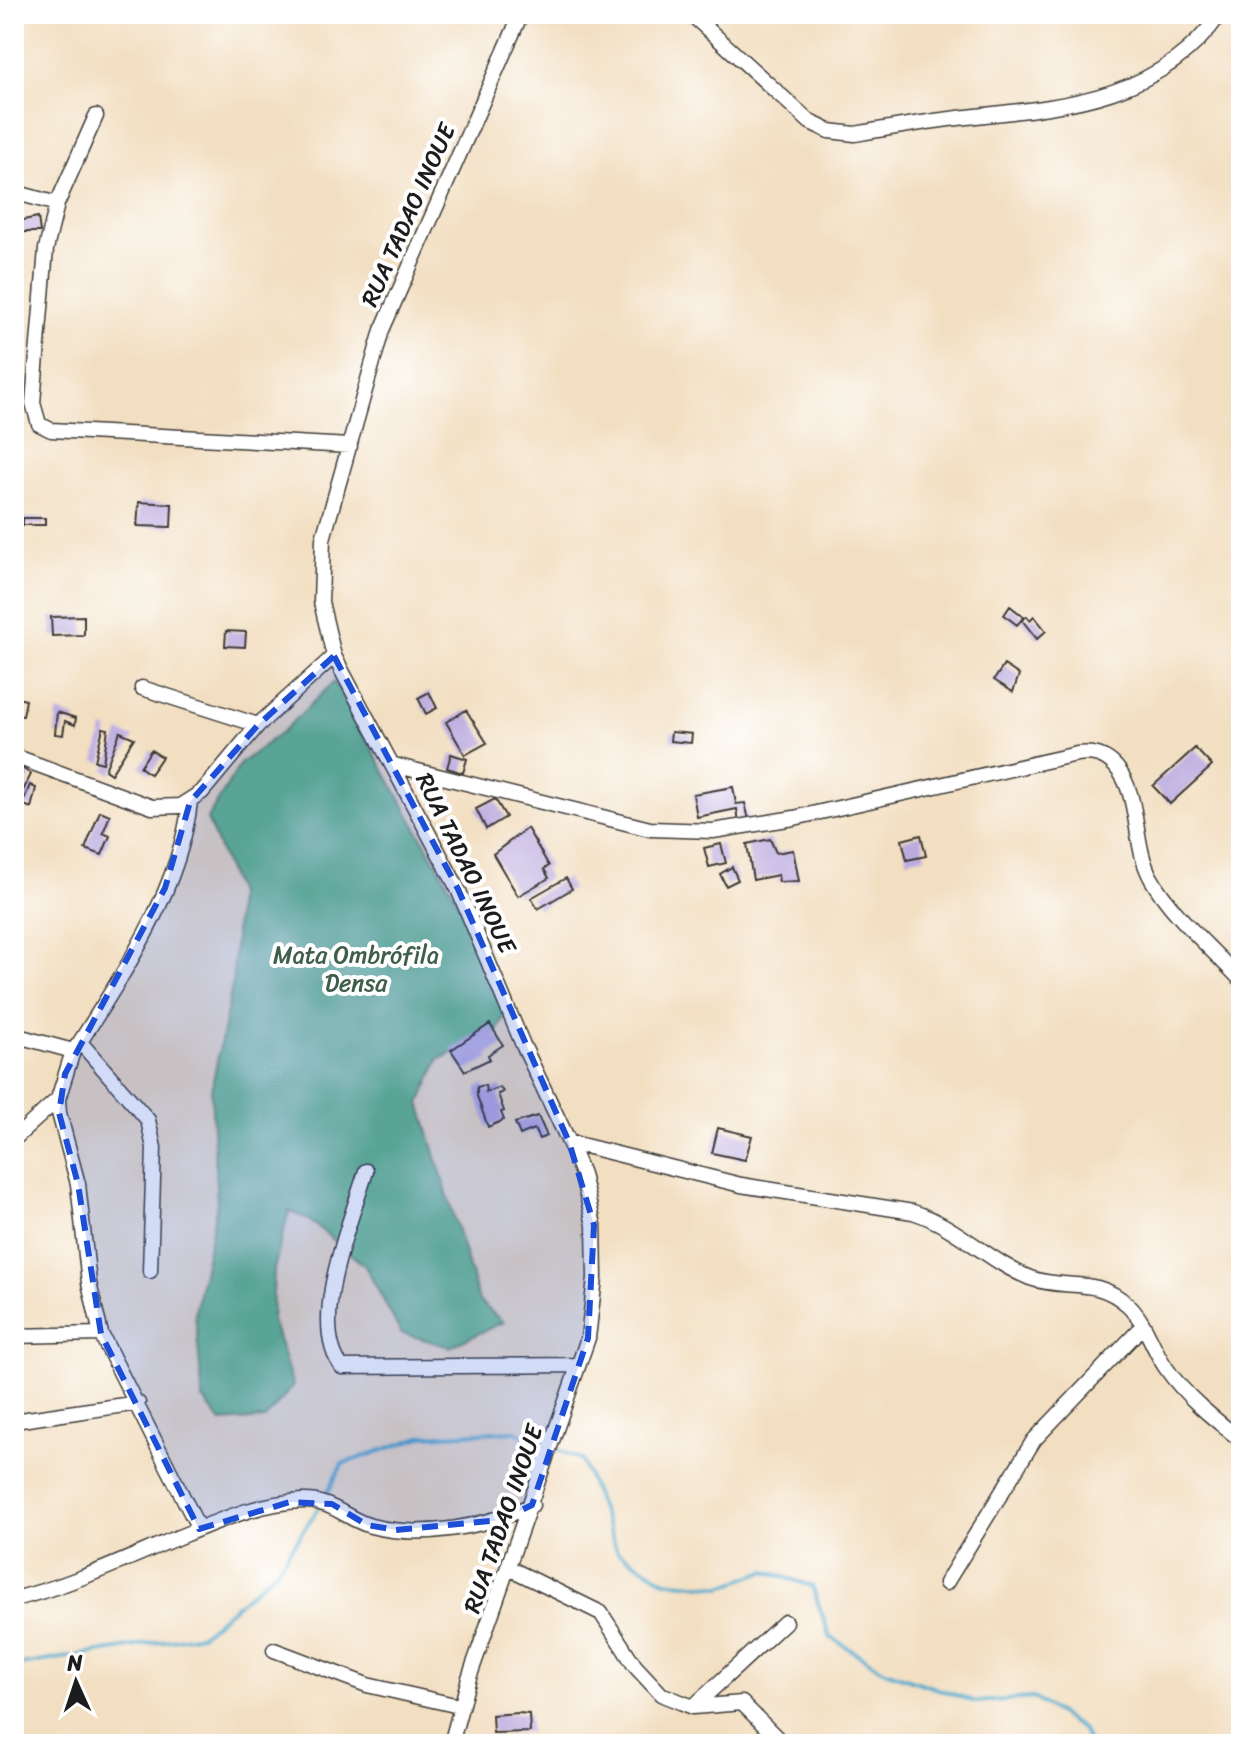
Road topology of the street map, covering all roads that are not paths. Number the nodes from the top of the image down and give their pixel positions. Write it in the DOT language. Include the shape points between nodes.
graph roads {
  1 [pos="521,14"];
  2 [pos="691,14"];
  3 [pos="1220,14"];
  4 [pos="96,116"];
  5 [pos="14,192"];
  6 [pos="57,204"];
  7 [pos="350,446"];
  8 [pos="334,656"];
  9 [pos="142,688"];
  10 [pos="258,725"];
  11 [pos="14,756"];
  12 [pos="394,765"];
  13 [pos="190,802"];
  14 [pos="1241,980"];
  15 [pos="14,1035"];
  16 [pos="77,1046"];
  17 [pos="58,1099"];
  18 [pos="14,1139"];
  19 [pos="569,1142"];
  20 [pos="366,1171"];
  21 [pos="150,1271"];
  22 [pos="1143,1326"];
  23 [pos="101,1334"];
  24 [pos="14,1336"];
  25 [pos="577,1365"];
  26 [pos="138,1403"];
  27 [pos="14,1421"];
  28 [pos="1241,1440"];
  29 [pos="532,1505"];
  30 [pos="199,1529"];
  31 [pos="509,1568"];
  32 [pos="946,1583"];
  33 [pos="14,1599"];
  34 [pos="785,1622"];
  35 [pos="274,1650"];
  36 [pos="459,1706"];
  37 [pos="693,1707"];
  38 [pos="451,1744"];
  39 [pos="783,1744"];
  1 -- 7 [label="street, RUA TADAO INOUE" via="382,330"];
  2 -- 3 [label="street" via="810,122 855,134 1096,98 1172,65"];
  4 -- 6 [label="street"];
  5 -- 6 [label="street"];
  6 -- 7 [label="street" via="46,249 33,403 43,428"];
  7 -- 8 [label="street, RUA TADAO INOUE" via="323,539 319,579"];
  8 -- 10 [label="street"];
  8 -- 12 [label="street, RUA TADAO INOUE"];
  9 -- 10 [label="street"];
  10 -- 13 [label="street"];
  11 -- 13 [label="street" via="152,807"];
  12 -- 14 [label="street" via="650,829 693,832 794,818 1095,753 1114,764 1127,786 1151,878"];
  12 -- 19 [label="street, RUA TADAO INOUE" via="458,889"];
  13 -- 16 [label="street" via="179,855 165,888"];
  15 -- 16 [label="street"];
  16 -- 17 [label="street"];
  16 -- 21 [label="street" via="148,1120 154,1148"];
  17 -- 18 [label="street"];
  17 -- 23 [label="street" via="78,1184 89,1283"];
  19 -- 22 [label="street" via="741,1185 927,1217 1031,1278 1106,1291 1126,1304"];
  19 -- 25 [label="street, RUA TADAO INOUE" via="594,1225 593,1310"];
  20 -- 25 [label="street" via="327,1305 342,1367"];
  22 -- 28 [label="street" via="1180,1386"];
  22 -- 32 [label="street" via="1034,1440"];
  23 -- 24 [label="street"];
  23 -- 26 [label="street"];
  25 -- 29 [label="street, RUA TADAO INOUE"];
  26 -- 27 [label="street"];
  26 -- 30 [label="street"];
  29 -- 30 [label="street" via="501,1520 396,1530 367,1525 332,1504 316,1501 265,1506"];
  29 -- 31 [label="street, RUA TADAO INOUE"];
  30 -- 33 [label="street"];
  31 -- 36 [label="street, RUA TADAO INOUE"];
  31 -- 37 [label="street" via="601,1613 635,1666 661,1694"];
  34 -- 37 [label="street"];
  35 -- 36 [label="street" via="367,1685"];
  36 -- 38 [label="street, RUA TADAO INOUE"];
  37 -- 39 [label="street" via="742,1703"];
}
